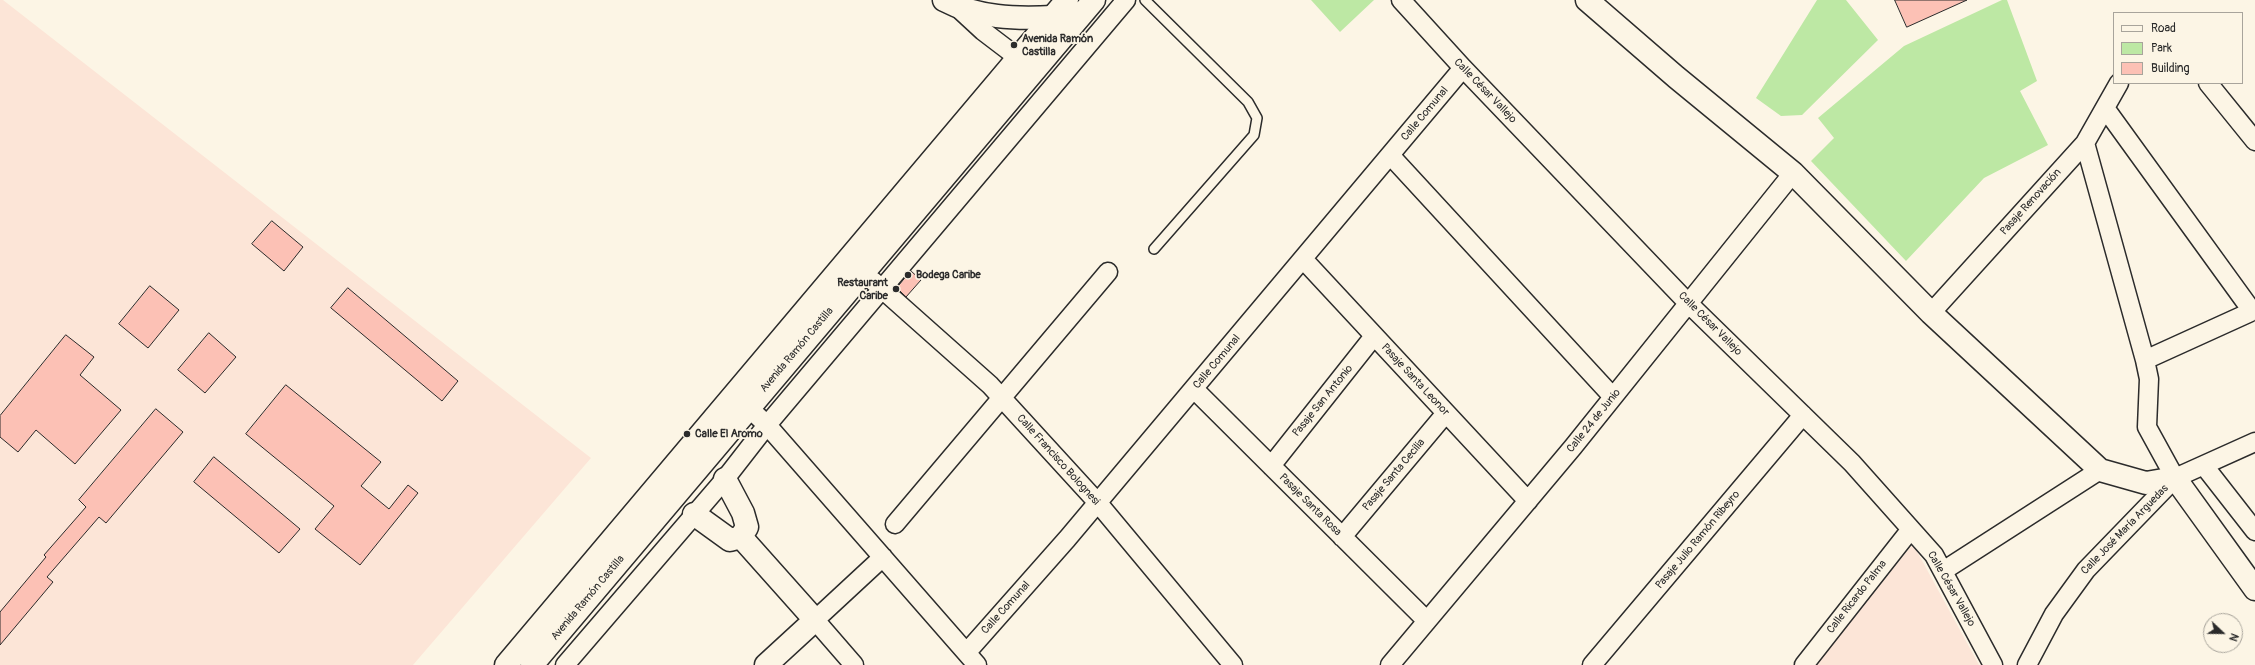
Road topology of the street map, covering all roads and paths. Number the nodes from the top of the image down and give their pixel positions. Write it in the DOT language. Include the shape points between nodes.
graph roads {
  1 [pos="1067,0"];
  2 [pos="1094,0"];
  3 [pos="1126,0"];
  4 [pos="1145,0"];
  5 [pos="1402,0"];
  6 [pos="1588,0"];
  7 [pos="951,3"];
  8 [pos="1052,18"];
  9 [pos="1026,64"];
  10 [pos="1463,68"];
  11 [pos="2118,84"];
  12 [pos="2209,84"];
  13 [pos="2105,108"];
  14 [pos="978,137"];
  15 [pos="2255,142"];
  16 [pos="2085,143"];
  17 [pos="997,153"];
  18 [pos="1390,155"];
  19 [pos="1793,173"];
  20 [pos="1154,249"];
  21 [pos="1303,259"];
  22 [pos="1108,272"];
  23 [pos="863,273"];
  24 [pos="882,289"];
  25 [pos="1688,303"];
  26 [pos="2253,310"];
  27 [pos="1930,313"];
  28 [pos="1374,336"];
  29 [pos="2145,360"];
  30 [pos="1194,389"];
  31 [pos="1001,397"];
  32 [pos="1613,397"];
  33 [pos="749,408"];
  34 [pos="1446,413"];
  35 [pos="1803,415"];
  36 [pos="767,425"];
  37 [pos="2255,442"];
  38 [pos="1271,466"];
  39 [pos="2205,466"];
  40 [pos="2100,470"];
  41 [pos="725,478"];
  42 [pos="2175,478"];
  43 [pos="673,499"];
  44 [pos="1528,501"];
  45 [pos="1098,503"];
  46 [pos="694,514"];
  47 [pos="895,524"];
  48 [pos="1911,529"];
  49 [pos="2255,531"];
  50 [pos="741,537"];
  51 [pos="1342,537"];
  52 [pos="883,557"];
  53 [pos="1943,571"];
  54 [pos="2255,590"];
  55 [pos="815,620"];
  56 [pos="1427,621"];
  57 [pos="972,659"];
  58 [pos="506,665"];
  59 [pos="532,665"];
  60 [pos="565,665"];
  61 [pos="766,665"];
  62 [pos="854,665"];
  63 [pos="1233,665"];
  64 [pos="1390,665"];
  65 [pos="1592,665"];
  66 [pos="1804,665"];
  67 [pos="1993,665"];
  68 [pos="2027,665"];
  1 -- 8 [label="main road, Avenida Ramón Castilla"];
  2 -- 9 [label="main road, Avenida Ramón Castilla"];
  3 -- 17 [label="street"];
  4 -- 20 [label="lane" via="1248,102 1257,118 1254,135"];
  5 -- 10 [label="street, Calle César Vallejo"];
  6 -- 19 [label="main road" via="1676,77"];
  7 -- 8 [label="main road" via="995,17"];
  7 -- 9 [label="street"];
  8 -- 9 [label="main road, Avenida Ramón Castilla"];
  9 -- 14 [label="main road, Avenida Ramón Castilla"];
  9 -- 58 [label="main road, Avenida Ramón Castilla"];
  10 -- 18 [label="street, Calle Comunal"];
  10 -- 25 [label="street, Calle César Vallejo"];
  11 -- 13 [label="street, Pasaje Renovación"];
  12 -- 15 [label="street"];
  13 -- 16 [label="street, Pasaje Renovación"];
  13 -- 26 [label="street"];
  14 -- 17 [label="street"];
  14 -- 23 [label="main road, Avenida Ramón Castilla"];
  16 -- 27 [label="street, Pasaje Renovación"];
  16 -- 29 [label="street"];
  17 -- 24 [label="street"];
  18 -- 21 [label="street, Calle Comunal"];
  18 -- 32 [label="street"];
  19 -- 25 [label="street, Calle 24 de Junio"];
  19 -- 27 [label="main road"];
  21 -- 28 [label="street, Pasaje Santa Leonor"];
  21 -- 30 [label="street, Calle Comunal"];
  22 -- 31 [label="street"];
  23 -- 24 [label="street, Calle Francisco Bolognesi"];
  23 -- 33 [label="main road, Avenida Ramón Castilla"];
  24 -- 31 [label="street, Calle Francisco Bolognesi"];
  24 -- 36 [label="street"];
  25 -- 32 [label="street, Calle 24 de Junio"];
  25 -- 35 [label="street, Calle César Vallejo"];
  26 -- 29 [label="street"];
  27 -- 40 [label="main road"];
  28 -- 34 [label="street, Pasaje Santa Leonor"];
  28 -- 38 [label="street, Pasaje San Antonio"];
  29 -- 42 [label="street" via="2149,379 2147,427"];
  30 -- 38 [label="street, Pasaje Santa Rosa"];
  30 -- 45 [label="street, Calle Comunal"];
  31 -- 45 [label="street, Calle Francisco Bolognesi"];
  31 -- 47 [label="street"];
  32 -- 44 [label="street, Calle 24 de Junio"];
  33 -- 36 [label="street"];
  33 -- 43 [label="main road, Avenida Ramón Castilla"];
  34 -- 44 [label="street, Pasaje Santa Leonor"];
  34 -- 51 [label="street, Pasaje Santa Cecilia"];
  35 -- 48 [label="street, Calle César Vallejo" via="1852,463"];
  35 -- 65 [label="street, Pasaje Julio Ramón Ribeyro"];
  36 -- 41 [label="street"];
  36 -- 52 [label="street"];
  37 -- 39 [label="street"];
  38 -- 51 [label="street, Pasaje Santa Rosa"];
  39 -- 42 [label="street"];
  39 -- 49 [label="street"];
  40 -- 42 [label="main road" via="2146,483"];
  40 -- 53 [label="street"];
  41 -- 46 [label="street"];
  41 -- 50 [label="main road" via="743,513 747,527"];
  42 -- 54 [label="main road"];
  42 -- 68 [label="street, Calle José María Arguedas" via="2086,570 2054,614"];
  43 -- 46 [label="street"];
  43 -- 59 [label="main road, Avenida Ramón Castilla"];
  44 -- 56 [label="street, Calle 24 de Junio"];
  45 -- 57 [label="street, Calle Comunal"];
  45 -- 63 [label="street, Calle Francisco Bolognesi"];
  46 -- 50 [label="main road" via="730,540"];
  46 -- 60 [label="street"];
  48 -- 53 [label="street, Calle César Vallejo" via="1934,555"];
  48 -- 66 [label="street, Calle Ricardo Palma"];
  50 -- 55 [label="main road"];
  51 -- 56 [label="street, Pasaje Santa Rosa"];
  52 -- 55 [label="street"];
  52 -- 57 [label="street"];
  53 -- 67 [label="street, Calle César Vallejo"];
  55 -- 61 [label="main road"];
  55 -- 62 [label="street"];
  56 -- 64 [label="street, Calle 24 de Junio"];
}
